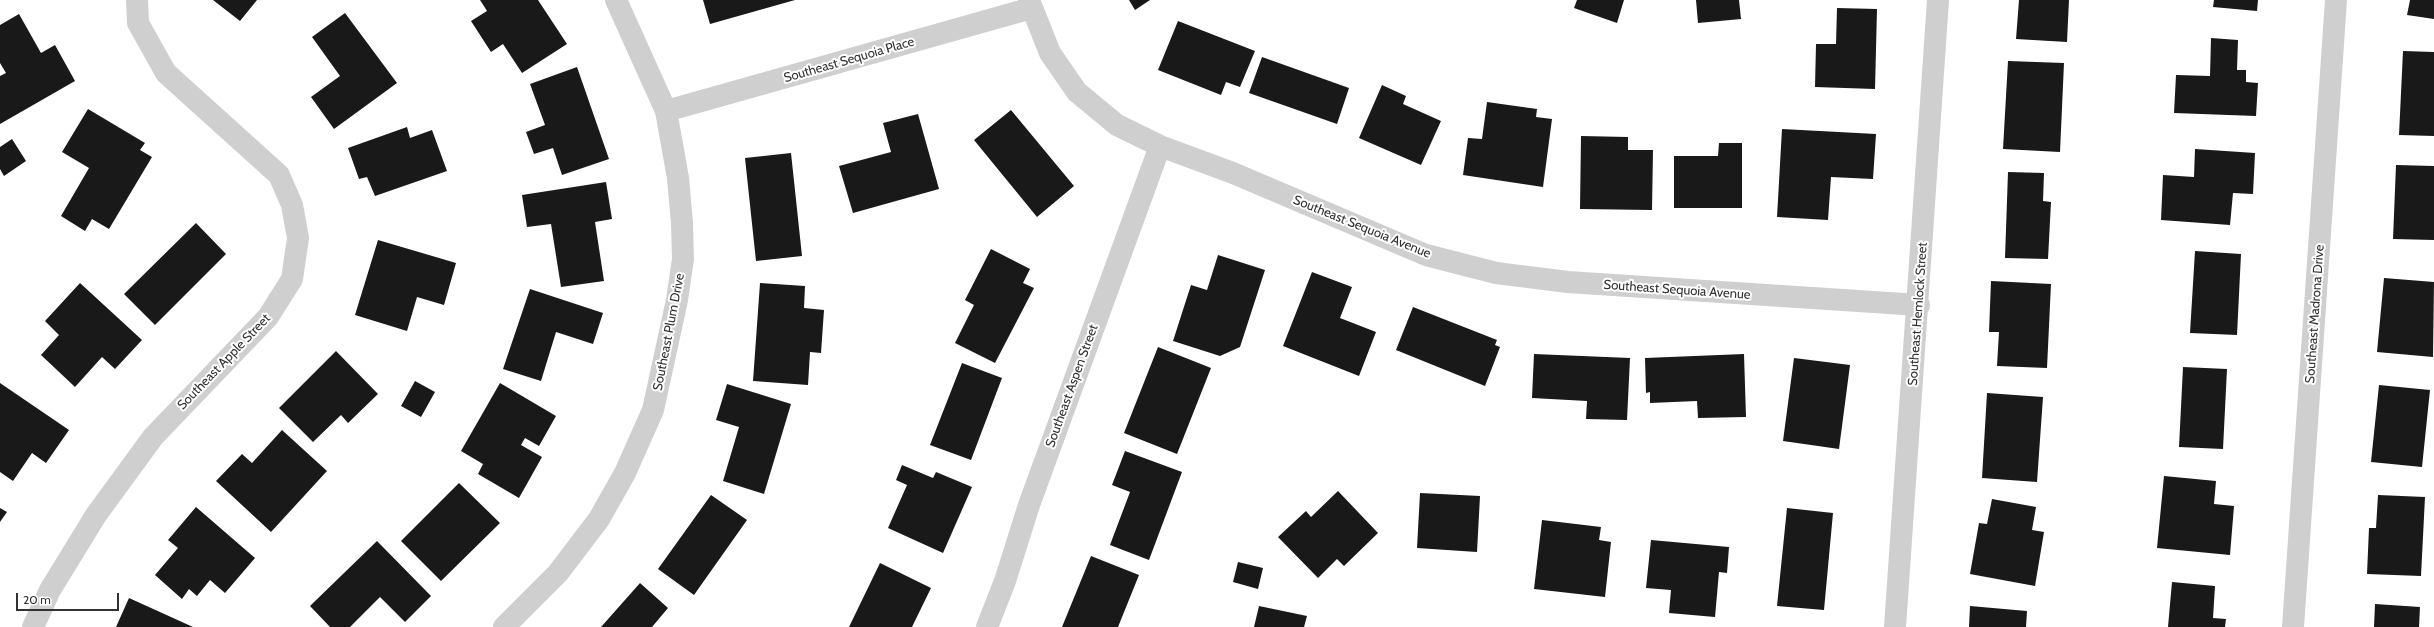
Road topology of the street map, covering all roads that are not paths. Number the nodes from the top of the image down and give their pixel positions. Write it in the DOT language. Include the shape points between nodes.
graph roads {
  1 [pos="137,0"];
  2 [pos="616,0"];
  3 [pos="1938,0"];
  4 [pos="2336,0"];
  5 [pos="1031,4"];
  6 [pos="666,111"];
  7 [pos="1160,146"];
  8 [pos="1919,304"];
  9 [pos="33,627"];
  10 [pos="504,627"];
  11 [pos="987,627"];
  12 [pos="1895,627"];
  13 [pos="2293,627"];
  1 -- 9 [label="street, Southeast Apple Street" via="138,23 166,73 279,175 292,205 298,238 292,279 268,317 153,437 96,515 50,590"];
  2 -- 6 [label="street, Southeast Plum Drive"];
  3 -- 8 [label="street, Southeast Hemlock Street"];
  4 -- 13 [label="street, Southeast Madrona Drive"];
  5 -- 6 [label="street, Southeast Sequoia Place"];
  5 -- 7 [label="street, Southeast Sequoia Avenue" via="1050,53 1077,92 1117,125"];
  6 -- 10 [label="street, Southeast Plum Drive" via="678,178 683,259 668,352 653,410 625,473 600,519 558,573"];
  7 -- 8 [label="street, Southeast Sequoia Avenue" via="1426,255 1496,272 1638,288"];
  7 -- 11 [label="street, Southeast Aspen Street"];
  8 -- 12 [label="street, Southeast Hemlock Street"];
}
